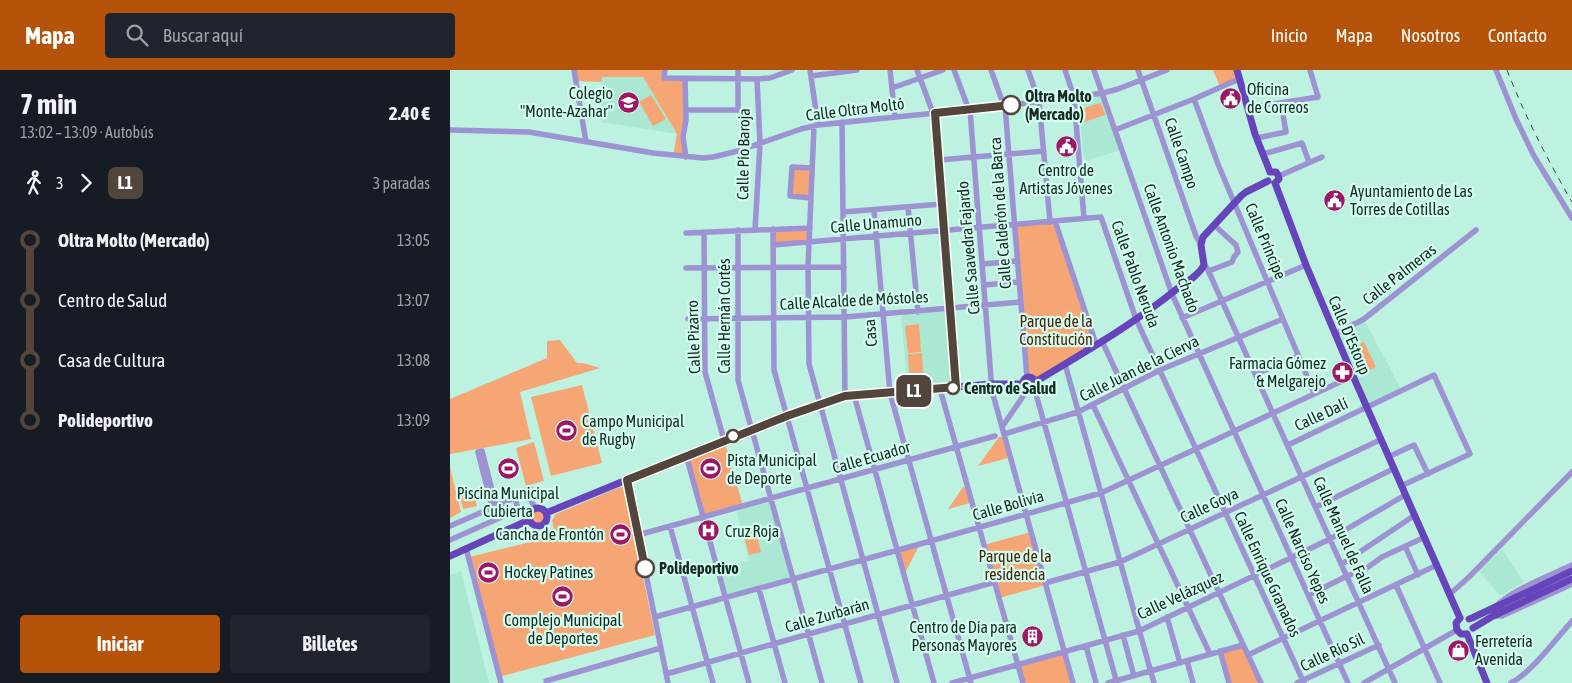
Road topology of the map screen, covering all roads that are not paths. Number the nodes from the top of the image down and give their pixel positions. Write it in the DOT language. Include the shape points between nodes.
graph roads {
  1 [pos="574,70"];
  2 [pos="665,70"];
  3 [pos="738,70"];
  4 [pos="773,70"];
  5 [pos="792,70"];
  6 [pos="857,70"];
  7 [pos="890,70"];
  8 [pos="917,70"];
  9 [pos="943,70"];
  10 [pos="954,70"];
  11 [pos="990,70"];
  12 [pos="1028,70"];
  13 [pos="1065,70"];
  14 [pos="1094,70"];
  15 [pos="1138,70"];
  16 [pos="1167,70"];
  17 [pos="1237,70"];
  18 [pos="1310,70"];
  19 [pos="1496,70"];
  20 [pos="811,73"];
  21 [pos="775,76"];
  22 [pos="685,78"];
  23 [pos="738,78"];
  24 [pos="920,78"];
  25 [pos="757,79"];
  26 [pos="1239,79"];
  27 [pos="1142,80"];
  28 [pos="892,88"];
  29 [pos="1102,93"];
  30 [pos="1074,97"];
  31 [pos="1194,99"];
  32 [pos="1039,101"];
  33 [pos="1281,103"];
  34 [pos="1004,106"];
  35 [pos="1248,108"];
  36 [pos="686,110"];
  37 [pos="969,110"];
  38 [pos="934,113"];
  39 [pos="1154,115"];
  40 [pos="896,117"];
  41 [pos="842,122"];
  42 [pos="816,126"];
  43 [pos="450,130"];
  44 [pos="1115,130"];
  45 [pos="1257,138"];
  46 [pos="586,142"];
  47 [pos="760,144"];
  48 [pos="1044,151"];
  49 [pos="1009,153"];
  50 [pos="1262,154"];
  51 [pos="686,157"];
  52 [pos="974,157"];
  53 [pos="1322,157"];
  54 [pos="939,160"];
  55 [pos="1309,162"];
  56 [pos="812,168"];
  57 [pos="1270,172"];
  58 [pos="1279,176"];
  59 [pos="1271,182"];
  60 [pos="811,198"];
  61 [pos="1234,202"];
  62 [pos="942,204"];
  63 [pos="908,207"];
  64 [pos="874,210"];
  65 [pos="843,212"];
  66 [pos="1101,217"];
  67 [pos="1084,218"];
  68 [pos="1572,218"];
  69 [pos="1052,222"];
  70 [pos="1015,225"];
  71 [pos="1214,225"];
  72 [pos="810,228"];
  73 [pos="980,228"];
  74 [pos="773,229"];
  75 [pos="738,230"];
  76 [pos="755,230"];
  77 [pos="945,230"];
  78 [pos="1476,230"];
  79 [pos="704,232"];
  80 [pos="686,233"];
  81 [pos="910,234"];
  82 [pos="876,237"];
  83 [pos="843,240"];
  84 [pos="809,242"];
  85 [pos="773,245"];
  86 [pos="1201,245"];
  87 [pos="1017,261"];
  88 [pos="983,264"];
  89 [pos="1306,265"];
  90 [pos="773,267"];
  91 [pos="808,267"];
  92 [pos="844,267"];
  93 [pos="686,268"];
  94 [pos="705,268"];
  95 [pos="738,268"];
  96 [pos="1206,268"];
  97 [pos="1019,282"];
  98 [pos="1268,282"];
  99 [pos="984,285"];
  100 [pos="1172,294"];
  101 [pos="1222,301"];
  102 [pos="1020,302"];
  103 [pos="986,305"];
  104 [pos="950,308"];
  105 [pos="918,312"];
  106 [pos="882,314"];
  107 [pos="845,317"];
  108 [pos="738,318"];
  109 [pos="773,318"];
  110 [pos="809,318"];
  111 [pos="1136,318"];
  112 [pos="1182,318"];
  113 [pos="688,319"];
  114 [pos="705,319"];
  115 [pos="1283,319"];
  116 [pos="1335,334"];
  117 [pos="1239,337"];
  118 [pos="1099,343"];
  119 [pos="1199,354"];
  120 [pos="1298,356"];
  121 [pos="1065,364"];
  122 [pos="1160,370"];
  123 [pos="1256,374"];
  124 [pos="1352,376"];
  125 [pos="992,384"];
  126 [pos="1029,384"];
  127 [pos="956,387"];
  128 [pos="1124,388"];
  129 [pos="940,389"];
  130 [pos="890,393"];
  131 [pos="1314,393"];
  132 [pos="854,395"];
  133 [pos="845,396"];
  134 [pos="820,404"];
  135 [pos="1093,405"];
  136 [pos="1366,408"];
  137 [pos="1078,412"];
  138 [pos="1273,413"];
  139 [pos="787,416"];
  140 [pos="1045,423"];
  141 [pos="1002,427"];
  142 [pos="752,429"];
  143 [pos="1233,431"];
  144 [pos="1004,434"];
  145 [pos="995,436"];
  146 [pos="724,440"];
  147 [pos="1380,440"];
  148 [pos="1288,445"];
  149 [pos="956,447"];
  150 [pos="1195,449"];
  151 [pos="686,455"];
  152 [pos="1388,457"];
  153 [pos="909,460"];
  154 [pos="1159,465"];
  155 [pos="1394,469"];
  156 [pos="875,470"];
  157 [pos="1572,472"];
  158 [pos="1428,474"];
  159 [pos="1302,476"];
  160 [pos="627,480"];
  161 [pos="841,480"];
  162 [pos="1128,481"];
  163 [pos="1401,486"];
  164 [pos="808,489"];
  165 [pos="1101,493"];
  166 [pos="1263,495"];
  167 [pos="1405,495"];
  168 [pos="771,498"];
  169 [pos="515,499"];
  170 [pos="1066,503"];
  171 [pos="1316,506"];
  172 [pos="494,507"];
  173 [pos="535,508"];
  174 [pos="546,512"];
  175 [pos="1224,513"];
  176 [pos="1026,515"];
  177 [pos="1414,516"];
  178 [pos="703,517"];
  179 [pos="529,520"];
  180 [pos="450,526"];
  181 [pos="670,526"];
  182 [pos="979,528"];
  183 [pos="1190,530"];
  184 [pos="638,535"];
  185 [pos="1424,537"];
  186 [pos="1330,539"];
  187 [pos="450,540"];
  188 [pos="931,541"];
  189 [pos="1158,545"];
  190 [pos="1405,546"];
  191 [pos="466,548"];
  192 [pos="897,550"];
  193 [pos="450,556"];
  194 [pos="1291,558"];
  195 [pos="863,560"];
  196 [pos="1120,562"];
  197 [pos="1342,564"];
  198 [pos="1438,565"];
  199 [pos="1572,565"];
  200 [pos="830,569"];
  201 [pos="1572,571"];
  202 [pos="1086,572"];
  203 [pos="1418,574"];
  204 [pos="1254,576"];
  205 [pos="1347,576"];
  206 [pos="1572,579"];
  207 [pos="793,580"];
  208 [pos="995,582"];
  209 [pos="1045,583"];
  210 [pos="1572,584"];
  211 [pos="1396,585"];
  212 [pos="760,589"];
  213 [pos="1219,592"];
  214 [pos="1450,594"];
  215 [pos="1309,595"];
  216 [pos="946,596"];
  217 [pos="726,598"];
  218 [pos="1359,603"];
  219 [pos="912,606"];
  220 [pos="692,607"];
  221 [pos="1187,607"];
  222 [pos="1492,613"];
  223 [pos="878,615"];
  224 [pos="655,617"];
  225 [pos="1167,617"];
  226 [pos="1460,618"];
  227 [pos="1469,618"];
  228 [pos="1320,620"];
  229 [pos="1572,621"];
  230 [pos="845,624"];
  231 [pos="1457,630"];
  232 [pos="1139,631"];
  233 [pos="1470,631"];
  234 [pos="808,635"];
  235 [pos="1123,635"];
  236 [pos="1283,637"];
  237 [pos="1105,640"];
  238 [pos="775,644"];
  239 [pos="1243,645"];
  240 [pos="1379,645"];
  241 [pos="1086,646"];
  242 [pos="661,648"];
  243 [pos="1424,648"];
  244 [pos="1220,651"];
  245 [pos="1064,652"];
  246 [pos="741,653"];
  247 [pos="1210,654"];
  248 [pos="1248,655"];
  249 [pos="1187,661"];
  250 [pos="707,663"];
  251 [pos="1180,663"];
  252 [pos="1339,663"];
  253 [pos="1018,664"];
  254 [pos="1389,668"];
  255 [pos="1150,671"];
  256 [pos="666,674"];
  257 [pos="1134,676"];
  258 [pos="970,680"];
  259 [pos="546,681"];
  260 [pos="1117,682"];
  261 [pos="1301,682"];
  262 [pos="501,683"];
  263 [pos="668,683"];
  264 [pos="713,683"];
  265 [pos="749,683"];
  266 [pos="785,683"];
  267 [pos="822,683"];
  268 [pos="861,683"];
  269 [pos="897,683"];
  270 [pos="934,683"];
  271 [pos="952,683"];
  272 [pos="1023,683"];
  273 [pos="1073,683"];
  274 [pos="1096,683"];
  275 [pos="1108,683"];
  276 [pos="1154,683"];
  277 [pos="1193,683"];
  278 [pos="1229,683"];
  279 [pos="1261,683"];
  280 [pos="1348,683"];
  281 [pos="1364,683"];
  282 [pos="1396,683"];
  283 [pos="1440,683"];
  284 [pos="1487,683"];
  285 [pos="1510,683"];
  1 -- 46 [label="street"];
  2 -- 22 [label="street" via="664,78"];
  3 -- 23 [label="street"];
  4 -- 21 [label="street"];
  5 -- 21 [label="street"];
  6 -- 20 [label="street"];
  7 -- 28 [label="street"];
  8 -- 24 [label="street"];
  9 -- 24 [label="street"];
  10 -- 37 [label="street, Calle Saavedra Fajardo"];
  11 -- 34 [label="street, Calle Calderón de la Barca"];
  12 -- 32 [label="street"];
  13 -- 30 [label="street"];
  14 -- 29 [label="street, Calle Antonio Machado"];
  15 -- 27 [label="street, Calle Campo"];
  16 -- 27 [label="street, Calle Oltra Moltó"];
  17 -- 26 [label="main road"];
  18 -- 33 [label="street" via="1318,97"];
  19 -- 68 [label="street" via="1534,156"];
  20 -- 42 [label="street"];
  21 -- 25 [label="street"];
  22 -- 23 [label="street"];
  22 -- 36 [label="street"];
  23 -- 25 [label="street"];
  23 -- 36 [label="street" via="738,110"];
  24 -- 28 [label="street"];
  24 -- 38 [label="street"];
  25 -- 47 [label="street, Calle Pío Baroja"];
  26 -- 31 [label="street"];
  26 -- 35 [label="main road"];
  27 -- 29 [label="street, Calle Oltra Moltó"];
  27 -- 39 [label="street, Calle Campo"];
  28 -- 40 [label="street"];
  29 -- 30 [label="street, Calle Oltra Moltó"];
  29 -- 44 [label="street, Calle Antonio Machado"];
  30 -- 32 [label="street, Calle Oltra Moltó"];
  30 -- 67 [label="street"];
  31 -- 39 [label="street"];
  31 -- 61 [label="street, Calle Príncipe"];
  32 -- 34 [label="street, Calle Oltra Moltó"];
  32 -- 48 [label="street"];
  33 -- 35 [label="street"];
  33 -- 45 [label="street" via="1286,132"];
  34 -- 37 [label="street, Calle Oltra Moltó"];
  34 -- 49 [label="street, Calle Calderón de la Barca"];
  35 -- 45 [label="main road"];
  36 -- 51 [label="street" via="683,137"];
  37 -- 38 [label="street, Calle Oltra Moltó"];
  37 -- 52 [label="street, Calle Saavedra Fajardo"];
  38 -- 40 [label="street, Calle Oltra Moltó"];
  38 -- 54 [label="street"];
  39 -- 44 [label="street"];
  39 -- 86 [label="street, Calle Campo"];
  40 -- 41 [label="street, Calle Oltra Moltó"];
  41 -- 42 [label="street, Calle Oltra Moltó"];
  41 -- 65 [label="street"];
  42 -- 47 [label="street, Calle Oltra Moltó"];
  42 -- 56 [label="street"];
  43 -- 46 [label="street, Calle Oltra Moltó" via="528,132"];
  44 -- 100 [label="street, Calle Antonio Machado"];
  45 -- 50 [label="main road"];
  46 -- 51 [label="street, Calle Oltra Moltó"];
  47 -- 51 [label="street, Calle Oltra Moltó" via="713,157"];
  47 -- 76 [label="street, Calle Pío Baroja"];
  48 -- 49 [label="street"];
  48 -- 69 [label="street"];
  49 -- 52 [label="street"];
  49 -- 70 [label="street, Calle Calderón de la Barca"];
  50 -- 55 [label="street" via="1302,143"];
  50 -- 57 [label="main road"];
  52 -- 54 [label="street"];
  52 -- 73 [label="street, Calle Saavedra Fajardo"];
  53 -- 55 [label="street"];
  54 -- 62 [label="street"];
  55 -- 58 [label="street"];
  56 -- 60 [label="street"];
  56 -- 60 [label="street" via="792,167 790,196"];
  57 -- 58 [label="main road"];
  57 -- 59 [label="main road" via="1266,176"];
  58 -- 59 [label="main road" via="1278,181"];
  59 -- 61 [label="main road" via="1246,192"];
  59 -- 89 [label="main road, Calle D'Estoup"];
  60 -- 72 [label="street"];
  61 -- 71 [label="main road"];
  61 -- 98 [label="street, Calle Príncipe"];
  62 -- 63 [label="street"];
  62 -- 77 [label="street"];
  63 -- 64 [label="street"];
  63 -- 81 [label="street"];
  64 -- 65 [label="street"];
  64 -- 82 [label="street, Casa"];
  65 -- 83 [label="street"];
  66 -- 67 [label="street, Calle Unamuno"];
  66 -- 111 [label="street, Calle Pablo Neruda"];
  67 -- 69 [label="street, Calle Unamuno"];
  69 -- 70 [label="street, Calle Unamuno"];
  69 -- 118 [label="street"];
  70 -- 73 [label="street, Calle Unamuno"];
  70 -- 87 [label="street, Calle Calderón de la Barca"];
  71 -- 86 [label="main road"];
  71 -- 96 [label="street" via="1236,245 1238,252 1232,262"];
  72 -- 74 [label="street"];
  72 -- 84 [label="street"];
  73 -- 77 [label="street, Calle Unamuno"];
  73 -- 88 [label="street, Calle Saavedra Fajardo"];
  74 -- 76 [label="street"];
  74 -- 85 [label="street"];
  75 -- 76 [label="street"];
  75 -- 79 [label="street"];
  75 -- 95 [label="street, Calle Hernán Cortés"];
  77 -- 81 [label="street, Calle Unamuno"];
  77 -- 104 [label="street"];
  78 -- 116 [label="street, Calle Palmeras" via="1364,319"];
  79 -- 80 [label="street"];
  79 -- 94 [label="street, Calle Pizarro"];
  81 -- 82 [label="street, Calle Unamuno"];
  81 -- 105 [label="street"];
  82 -- 83 [label="street, Calle Unamuno"];
  82 -- 106 [label="street, Casa"];
  83 -- 84 [label="street, Calle Unamuno"];
  83 -- 92 [label="street"];
  84 -- 85 [label="street, Calle Unamuno"];
  84 -- 91 [label="street"];
  85 -- 90 [label="street"];
  86 -- 96 [label="main road"];
  87 -- 88 [label="street"];
  87 -- 97 [label="street, Calle Calderón de la Barca"];
  88 -- 99 [label="street, Calle Saavedra Fajardo"];
  89 -- 98 [label="street"];
  89 -- 116 [label="main road, Calle D'Estoup"];
  90 -- 91 [label="street"];
  90 -- 95 [label="street"];
  90 -- 109 [label="street"];
  91 -- 92 [label="street"];
  91 -- 110 [label="street"];
  92 -- 107 [label="street"];
  93 -- 94 [label="street"];
  94 -- 95 [label="street"];
  94 -- 114 [label="street, Calle Pizarro"];
  95 -- 108 [label="street, Calle Hernán Cortés"];
  96 -- 100 [label="main road"];
  96 -- 101 [label="street"];
  97 -- 99 [label="street"];
  97 -- 102 [label="street, Calle Calderón de la Barca"];
  98 -- 101 [label="street"];
  98 -- 115 [label="street, Calle Príncipe"];
  99 -- 103 [label="street, Calle Saavedra Fajardo"];
  100 -- 111 [label="main road"];
  100 -- 112 [label="street, Calle Antonio Machado"];
  101 -- 112 [label="street"];
  101 -- 117 [label="street"];
  102 -- 103 [label="street, Calle Alcalde de Móstoles"];
  102 -- 126 [label="street, Calle Calderón de la Barca"];
  103 -- 104 [label="street, Calle Alcalde de Móstoles"];
  103 -- 125 [label="street, Calle Saavedra Fajardo"];
  104 -- 105 [label="street, Calle Alcalde de Móstoles"];
  104 -- 127 [label="street"];
  105 -- 106 [label="street, Calle Alcalde de Móstoles"];
  106 -- 107 [label="street, Calle Alcalde de Móstoles"];
  106 -- 130 [label="street, Casa"];
  107 -- 110 [label="street, Calle Alcalde de Móstoles"];
  107 -- 133 [label="street"];
  108 -- 109 [label="street, Calle Alcalde de Móstoles"];
  108 -- 114 [label="street, Calle Alcalde de Móstoles"];
  108 -- 142 [label="street, Calle Hernán Cortés" via="738,380"];
  109 -- 110 [label="street, Calle Alcalde de Móstoles"];
  109 -- 139 [label="street" via="774,370"];
  110 -- 134 [label="street" via="810,364"];
  111 -- 118 [label="main road"];
  111 -- 122 [label="street, Calle Pablo Neruda"];
  112 -- 119 [label="street, Calle Antonio Machado"];
  113 -- 114 [label="street, Calle Alcalde de Móstoles"];
  114 -- 146 [label="street, Calle Pizarro" via="705,372"];
  115 -- 117 [label="street, Calle Juan de la Cierva"];
  115 -- 120 [label="street, Calle Príncipe"];
  116 -- 124 [label="main road, Calle D'Estoup"];
  117 -- 119 [label="street, Calle Juan de la Cierva"];
  117 -- 123 [label="street"];
  118 -- 121 [label="main road"];
  118 -- 128 [label="street"];
  119 -- 122 [label="street, Calle Juan de la Cierva"];
  119 -- 143 [label="street, Calle Antonio Machado"];
  120 -- 123 [label="street"];
  120 -- 131 [label="street, Calle Príncipe"];
  121 -- 126 [label="main road"];
  121 -- 137 [label="street"];
  122 -- 128 [label="street, Calle Juan de la Cierva"];
  122 -- 150 [label="street, Calle Pablo Neruda"];
  123 -- 138 [label="street"];
  124 -- 131 [label="street, Calle Bolivia"];
  124 -- 136 [label="main road, Calle D'Estoup"];
  125 -- 126 [label="main road"];
  125 -- 127 [label="main road"];
  125 -- 141 [label="street, Calle Saavedra Fajardo"];
  126 -- 140 [label="street, Calle Calderón de la Barca"];
  126 -- 141 [label="street"];
  127 -- 129 [label="main road"];
  128 -- 135 [label="street, Calle Juan de la Cierva"];
  128 -- 154 [label="street"];
  129 -- 130 [label="main road"];
  129 -- 149 [label="street"];
  130 -- 132 [label="main road"];
  130 -- 153 [label="street, Casa"];
  131 -- 138 [label="street, Calle Bolivia"];
  132 -- 133 [label="main road"];
  132 -- 156 [label="street"];
  133 -- 134 [label="main road"];
  134 -- 139 [label="main road"];
  134 -- 161 [label="street"];
  135 -- 137 [label="street, Calle Juan de la Cierva"];
  135 -- 162 [label="street"];
  136 -- 147 [label="main road, Calle D'Estoup"];
  136 -- 148 [label="street, Calle Dalí"];
  136 -- 158 [label="street, Calle Dalí" via="1434,375 1470,454"];
  137 -- 140 [label="street, Calle Juan de la Cierva"];
  137 -- 165 [label="street"];
  138 -- 143 [label="street, Calle Bolivia"];
  138 -- 148 [label="street, Calle Manuel de Falla"];
  139 -- 142 [label="main road"];
  139 -- 164 [label="street"];
  140 -- 144 [label="street, Calle Juan de la Cierva"];
  140 -- 170 [label="street, Calle Calderón de la Barca"];
  141 -- 144 [label="street, Calle Saavedra Fajardo"];
  142 -- 146 [label="main road"];
  142 -- 168 [label="street, Calle Hernán Cortés"];
  143 -- 150 [label="street, Calle Bolivia"];
  143 -- 166 [label="street, Calle Narciso Yepes"];
  144 -- 176 [label="street, Calle Saavedra Fajardo"];
  145 -- 149 [label="street, Calle Ecuador"];
  146 -- 151 [label="main road"];
  147 -- 152 [label="main road, Calle D'Estoup"];
  147 -- 159 [label="street, Calle Goya"];
  148 -- 159 [label="street, Calle Manuel de Falla"];
  149 -- 153 [label="street, Calle Ecuador"];
  149 -- 182 [label="street"];
  150 -- 154 [label="street, Calle Bolivia"];
  150 -- 175 [label="street, Calle Enrique Granados"];
  151 -- 160 [label="main road"];
  151 -- 178 [label="street"];
  152 -- 155 [label="main road, Calle D'Estoup"];
  152 -- 158 [label="street" via="1414,445"];
  153 -- 156 [label="street, Calle Ecuador"];
  153 -- 188 [label="street, Casa"];
  154 -- 162 [label="street, Calle Bolivia"];
  154 -- 183 [label="street"];
  155 -- 163 [label="main road, Calle D'Estoup"];
  155 -- 171 [label="street"];
  156 -- 161 [label="street, Calle Ecuador"];
  156 -- 192 [label="street"];
  157 -- 214 [label="street"];
  158 -- 163 [label="street"];
  159 -- 166 [label="street, Calle Goya"];
  159 -- 171 [label="street, Calle Manuel de Falla"];
  160 -- 174 [label="main road"];
  160 -- 184 [label="street"];
  161 -- 164 [label="street, Calle Ecuador"];
  161 -- 195 [label="street"];
  162 -- 165 [label="street, Calle Bolivia"];
  162 -- 189 [label="street"];
  163 -- 167 [label="main road, Calle D'Estoup"];
  164 -- 168 [label="street, Calle Ecuador"];
  164 -- 200 [label="street"];
  165 -- 170 [label="street, Calle Bolivia"];
  165 -- 196 [label="street"];
  166 -- 175 [label="street, Calle Goya"];
  166 -- 194 [label="street, Calle Narciso Yepes"];
  167 -- 177 [label="main road, Calle D'Estoup"];
  167 -- 186 [label="street, Calle Velázquez"];
  168 -- 178 [label="street, Calle Ecuador"];
  168 -- 207 [label="street, Calle Hernán Cortés"];
  169 -- 172 [label="street"];
  169 -- 173 [label="street" via="524,495"];
  169 -- 187 [label="street" via="515,511"];
  170 -- 176 [label="street, Calle Bolivia"];
  170 -- 202 [label="street, Calle Calderón de la Barca"];
  171 -- 186 [label="street, Calle Manuel de Falla"];
  172 -- 172 [label="street" via="482,451 478,452"];
  172 -- 180 [label="street"];
  173 -- 174 [label="main road"];
  173 -- 179 [label="main road" via="530,512"];
  174 -- 179 [label="main road" via="547,520 543,525 534,526"];
  175 -- 183 [label="street, Calle Goya"];
  175 -- 204 [label="street, Calle Enrique Granados"];
  176 -- 182 [label="street, Calle Bolivia"];
  176 -- 209 [label="street, Calle Saavedra Fajardo"];
  177 -- 185 [label="main road, Calle D'Estoup"];
  177 -- 197 [label="street"];
  178 -- 181 [label="street, Calle Ecuador"];
  178 -- 217 [label="street"];
  179 -- 191 [label="main road"];
  181 -- 184 [label="street, Calle Ecuador"];
  181 -- 220 [label="street"];
  182 -- 188 [label="street, Calle Bolivia"];
  182 -- 208 [label="street"];
  183 -- 189 [label="street, Calle Goya"];
  183 -- 213 [label="street"];
  184 -- 224 [label="street"];
  185 -- 190 [label="street"];
  185 -- 198 [label="main road, Calle D'Estoup"];
  186 -- 194 [label="street, Calle Velázquez"];
  186 -- 197 [label="street, Calle Manuel de Falla"];
  188 -- 192 [label="street, Calle Bolivia"];
  188 -- 216 [label="street, Casa"];
  189 -- 196 [label="street, Calle Goya"];
  189 -- 221 [label="street"];
  190 -- 203 [label="street"];
  190 -- 205 [label="street"];
  191 -- 193 [label="main road"];
  191 -- 262 [label="street"];
  192 -- 195 [label="street, Calle Bolivia"];
  192 -- 219 [label="street"];
  194 -- 204 [label="street, Calle Velázquez"];
  194 -- 215 [label="street, Calle Narciso Yepes"];
  195 -- 200 [label="street, Calle Bolivia"];
  195 -- 223 [label="street"];
  196 -- 202 [label="street, Calle Goya"];
  196 -- 232 [label="street"];
  197 -- 205 [label="street, Calle Manuel de Falla"];
  198 -- 203 [label="street"];
  198 -- 214 [label="main road, Calle D'Estoup"];
  199 -- 222 [label="street" via="1504,599"];
  200 -- 207 [label="street, Calle Bolivia"];
  200 -- 230 [label="street"];
  201 -- 222 [label="main road"];
  202 -- 209 [label="street, Calle Goya"];
  202 -- 237 [label="street, Calle Calderón de la Barca"];
  203 -- 211 [label="street"];
  204 -- 213 [label="street, Calle Velázquez"];
  204 -- 236 [label="street, Calle Enrique Granados"];
  205 -- 215 [label="street"];
  205 -- 218 [label="street, Calle Manuel de Falla"];
  206 -- 222 [label="main road"];
  207 -- 212 [label="street, Calle Bolivia"];
  207 -- 234 [label="street, Calle Hernán Cortés"];
  208 -- 216 [label="street, Calle Zurbarán"];
  208 -- 253 [label="street"];
  209 -- 245 [label="street, Calle Saavedra Fajardo"];
  210 -- 222 [label="street" via="1502,616"];
  211 -- 218 [label="street"];
  211 -- 243 [label="street"];
  212 -- 217 [label="street, Calle Bolivia"];
  212 -- 238 [label="street"];
  213 -- 221 [label="street, Calle Velázquez"];
  213 -- 239 [label="street"];
  214 -- 226 [label="main road, Calle D'Estoup"];
  215 -- 228 [label="street, Calle Narciso Yepes"];
  216 -- 219 [label="street, Calle Zurbarán"];
  216 -- 258 [label="street, Casa"];
  217 -- 220 [label="street, Calle Bolivia"];
  217 -- 246 [label="street"];
  218 -- 228 [label="street"];
  218 -- 240 [label="street, Calle Manuel de Falla"];
  219 -- 223 [label="street, Calle Zurbarán"];
  219 -- 270 [label="street"];
  220 -- 224 [label="street, Calle Bolivia"];
  220 -- 250 [label="street"];
  221 -- 225 [label="street, Calle Velázquez"];
  221 -- 247 [label="street"];
  222 -- 227 [label="main road"];
  222 -- 233 [label="main road"];
  223 -- 230 [label="street, Calle Zurbarán"];
  223 -- 269 [label="street"];
  224 -- 242 [label="street"];
  225 -- 232 [label="street, Calle Velázquez"];
  225 -- 251 [label="street"];
  226 -- 227 [label="main road"];
  226 -- 231 [label="main road" via="1456,623"];
  227 -- 233 [label="main road" via="1473,623"];
  228 -- 236 [label="street"];
  228 -- 252 [label="street, Calle Narciso Yepes"];
  229 -- 285 [label="street" via="1533,664"];
  230 -- 234 [label="street, Calle Zurbarán"];
  230 -- 268 [label="street"];
  231 -- 233 [label="main road" via="1461,634"];
  231 -- 243 [label="street"];
  232 -- 235 [label="street, Calle Velázquez"];
  232 -- 255 [label="street"];
  233 -- 284 [label="main road"];
  234 -- 238 [label="street, Calle Zurbarán"];
  234 -- 267 [label="street, Calle Hernán Cortés"];
  235 -- 237 [label="street, Calle Velázquez"];
  235 -- 257 [label="street"];
  236 -- 248 [label="street"];
  236 -- 261 [label="street, Calle Enrique Granados"];
  237 -- 241 [label="street, Calle Velázquez"];
  237 -- 260 [label="street, Calle Calderón de la Barca"];
  238 -- 246 [label="street, Calle Zurbarán"];
  238 -- 266 [label="street"];
  239 -- 244 [label="street"];
  239 -- 248 [label="street"];
  240 -- 252 [label="street, Calle Río Sil"];
  240 -- 254 [label="street, Calle Manuel de Falla"];
  241 -- 245 [label="street, Calle Velázquez"];
  241 -- 274 [label="street"];
  242 -- 256 [label="street"];
  242 -- 259 [label="street"];
  243 -- 254 [label="street"];
  243 -- 283 [label="street"];
  244 -- 247 [label="street"];
  244 -- 278 [label="street"];
  245 -- 253 [label="street, Calle Velázquez"];
  245 -- 273 [label="street, Calle Saavedra Fajardo"];
  246 -- 250 [label="street, Calle Zurbarán"];
  246 -- 265 [label="street"];
  247 -- 249 [label="street"];
  248 -- 279 [label="street"];
  249 -- 251 [label="street"];
  249 -- 277 [label="street"];
  250 -- 256 [label="street, Calle Zurbarán"];
  250 -- 264 [label="street"];
  251 -- 255 [label="street"];
  252 -- 261 [label="street, Calle Río Sil"];
  252 -- 280 [label="street, Calle Narciso Yepes"];
  253 -- 258 [label="street, Calle Velázquez"];
  253 -- 272 [label="street"];
  254 -- 281 [label="street"];
  254 -- 282 [label="street, Calle Manuel de Falla"];
  255 -- 257 [label="street"];
  255 -- 276 [label="street"];
  256 -- 263 [label="street"];
  257 -- 260 [label="street"];
  258 -- 271 [label="street, Calle Velázquez"];
  260 -- 275 [label="street"];
}
